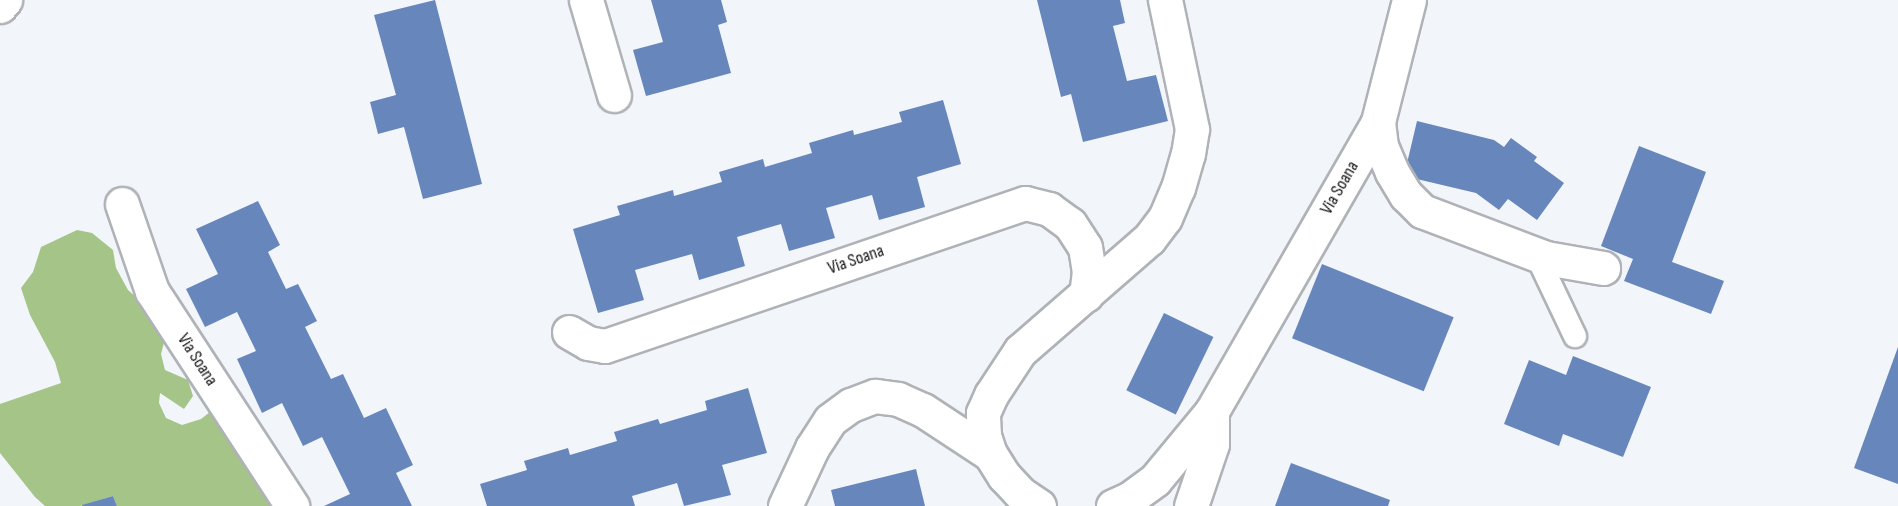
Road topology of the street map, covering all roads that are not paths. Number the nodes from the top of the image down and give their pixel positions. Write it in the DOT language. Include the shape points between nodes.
graph roads {
  1 [pos="4,0"];
  2 [pos="586,0"];
  3 [pos="1165,0"];
  4 [pos="1409,0"];
  5 [pos="0,6"];
  6 [pos="614,95"];
  7 [pos="1378,122"];
  8 [pos="122,204"];
  9 [pos="1536,254"];
  10 [pos="1603,268"];
  11 [pos="1086,295"];
  12 [pos="569,332"];
  13 [pos="1575,336"];
  14 [pos="1212,411"];
  15 [pos="990,454"];
  16 [pos="292,506"];
  17 [pos="785,506"];
  18 [pos="1039,506"];
  19 [pos="1113,506"];
  20 [pos="1191,506"];
  1 -- 5 [label="street"];
  2 -- 6 [label="street"];
  3 -- 11 [label="street" via="1192,129 1188,154 1178,188 1155,232"];
  4 -- 7 [label="street, Via Soana"];
  7 -- 9 [label="street, Via Soana" via="1381,146 1392,172 1422,211"];
  7 -- 14 [label="street, Via Soana"];
  8 -- 16 [label="street, Via Soana" via="152,291"];
  9 -- 10 [label="street, Via Soana"];
  9 -- 13 [label="lane"];
  11 -- 12 [label="street, Via Soana" via="1089,271 1085,247 1070,224 1049,209 1025,203 605,346 588,343"];
  11 -- 15 [label="street" via="1020,351 991,395 983,413"];
  14 -- 19 [label="street, Via Soana" via="1155,480"];
  14 -- 20 [label="street, Via Soana" via="1212,444"];
  15 -- 17 [label="street" via="923,410 898,399 875,396 851,405 830,420"];
  15 -- 18 [label="street" via="1004,477"];
}
